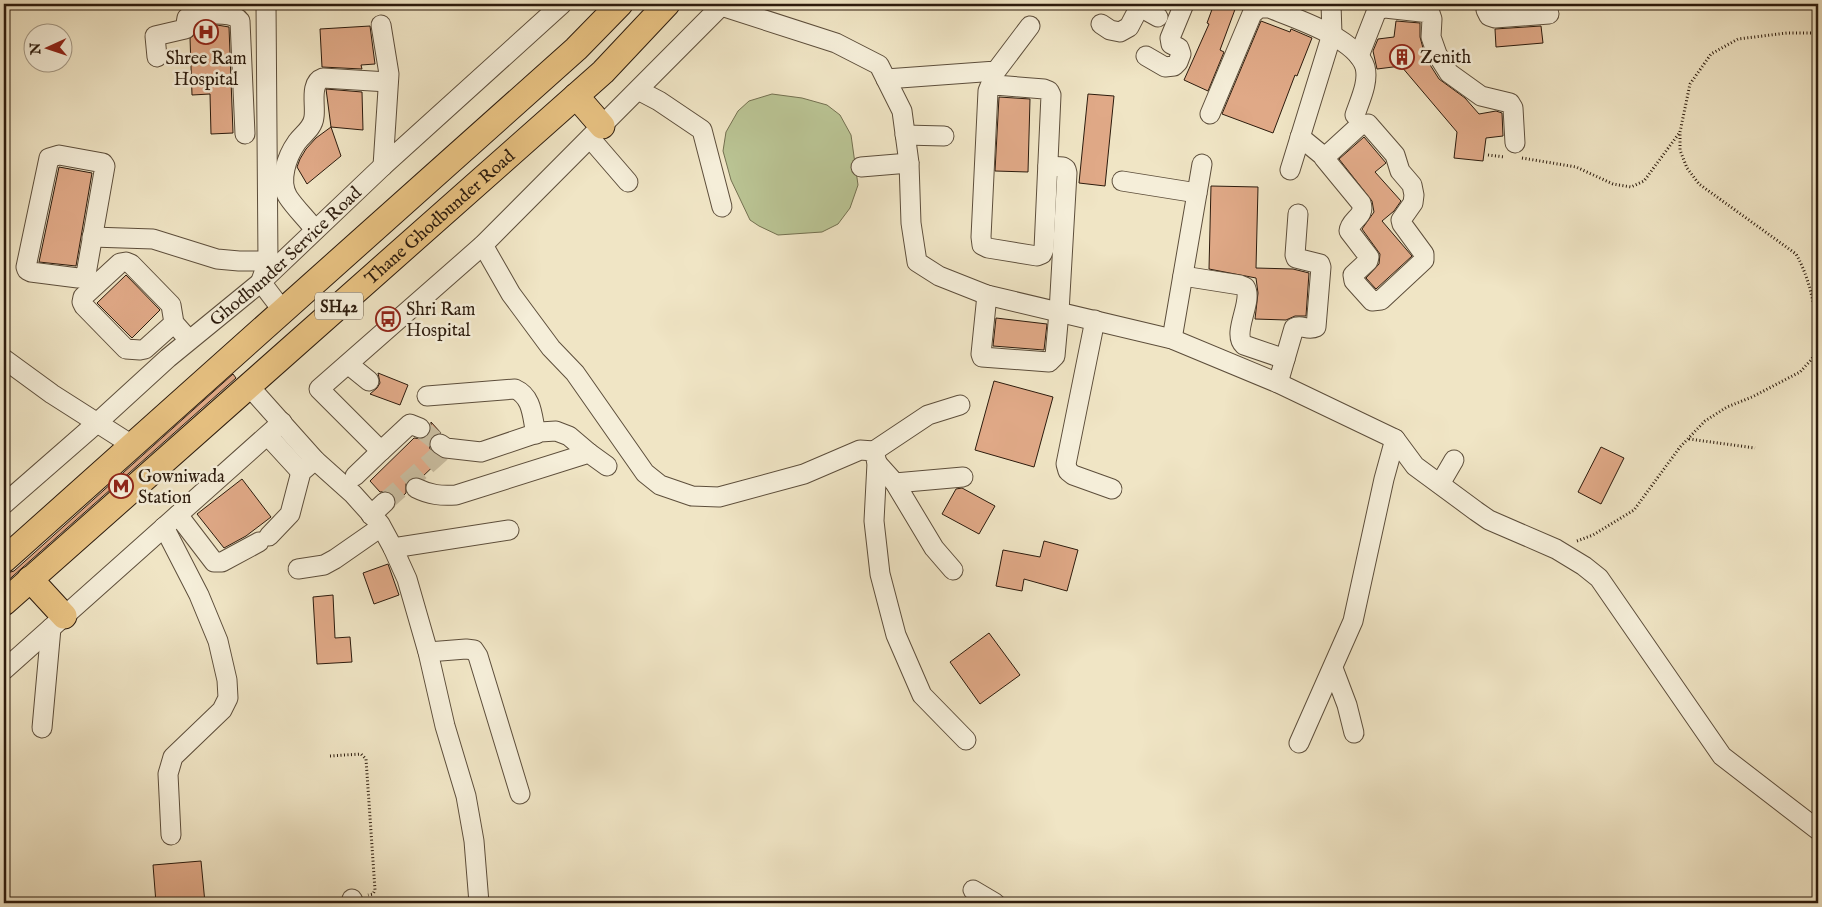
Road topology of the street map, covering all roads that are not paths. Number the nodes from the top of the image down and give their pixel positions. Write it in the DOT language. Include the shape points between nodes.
graph roads {
  1 [pos="266,4"];
  2 [pos="562,4"];
  3 [pos="620,4"];
  4 [pos="667,4"];
  5 [pos="1184,4"];
  6 [pos="1331,4"];
  7 [pos="1486,4"];
  8 [pos="720,5"];
  9 [pos="1140,5"];
  10 [pos="1549,14"];
  11 [pos="1158,17"];
  12 [pos="1101,24"];
  13 [pos="381,25"];
  14 [pos="1030,26"];
  15 [pos="1332,34"];
  16 [pos="1146,56"];
  17 [pos="1359,56"];
  18 [pos="157,57"];
  19 [pos="266,74"];
  20 [pos="242,75"];
  21 [pos="886,79"];
  22 [pos="388,82"];
  23 [pos="638,90"];
  24 [pos="576,96"];
  25 [pos="1210,114"];
  26 [pos="1355,115"];
  27 [pos="596,132"];
  28 [pos="245,134"];
  29 [pos="905,135"];
  30 [pos="944,136"];
  31 [pos="1300,137"];
  32 [pos="1515,143"];
  33 [pos="1324,158"];
  34 [pos="909,163"];
  35 [pos="1202,164"];
  36 [pos="383,166"];
  37 [pos="1048,166"];
  38 [pos="860,167"];
  39 [pos="1290,170"];
  40 [pos="1122,181"];
  41 [pos="628,182"];
  42 [pos="1197,193"];
  43 [pos="722,208"];
  44 [pos="1298,214"];
  45 [pos="315,230"];
  46 [pos="92,237"];
  47 [pos="483,245"];
  48 [pos="268,260"];
  49 [pos="1183,276"];
  50 [pos="261,282"];
  51 [pos="987,295"];
  52 [pos="282,311"];
  53 [pos="1059,312"];
  54 [pos="1095,320"];
  55 [pos="174,323"];
  56 [pos="1172,339"];
  57 [pos="189,340"];
  58 [pos="153,342"];
  59 [pos="168,358"];
  60 [pos="4,359"];
  61 [pos="1285,359"];
  62 [pos="348,364"];
  63 [pos="368,381"];
  64 [pos="1278,383"];
  65 [pos="248,385"];
  66 [pos="427,396"];
  67 [pos="960,405"];
  68 [pos="98,422"];
  69 [pos="282,422"];
  70 [pos="420,428"];
  71 [pos="536,434"];
  72 [pos="268,436"];
  73 [pos="1395,439"];
  74 [pos="132,446"];
  75 [pos="443,448"];
  76 [pos="381,451"];
  77 [pos="589,452"];
  78 [pos="875,457"];
  79 [pos="1454,460"];
  80 [pos="308,466"];
  81 [pos="607,466"];
  82 [pos="355,476"];
  83 [pos="962,477"];
  84 [pos="895,483"];
  85 [pos="1440,484"];
  86 [pos="416,488"];
  87 [pos="1112,489"];
  88 [pos="4,504"];
  89 [pos="379,515"];
  90 [pos="171,521"];
  91 [pos="508,530"];
  92 [pos="393,548"];
  93 [pos="4,560"];
  94 [pos="298,569"];
  95 [pos="953,570"];
  96 [pos="30,579"];
  97 [pos="4,603"];
  98 [pos="57,622"];
  99 [pos="428,652"];
  100 [pos="1333,668"];
  101 [pos="4,670"];
  102 [pos="42,728"];
  103 [pos="1354,733"];
  104 [pos="966,740"];
  105 [pos="1299,743"];
  106 [pos="520,794"];
  107 [pos="1818,830"];
  108 [pos="171,835"];
  109 [pos="973,890"];
  110 [pos="479,903"];
  111 [pos="995,903"];
  1 -- 19 [label="street"];
  2 -- 36 [label="street, Ghodbunder Service Road"];
  3 -- 52 [label="main road, Thane Ghodbunder Road / SH42" via="576,49"];
  4 -- 24 [label="main road, Thane Ghodbunder Road / SH42"];
  5 -- 16 [label="street" via="1170,38 1170,42 1179,48 1178,62 1165,68"];
  6 -- 15 [label="street"];
  7 -- 10 [label="street" via="1489,16 1495,18"];
  8 -- 21 [label="street" via="836,43 880,65"];
  8 -- 23 [label="street"];
  9 -- 11 [label="street"];
  9 -- 12 [label="street" via="1129,27 1120,32"];
  13 -- 22 [label="street"];
  14 -- 21 [label="street" via="996,71"];
  15 -- 17 [label="street"];
  15 -- 25 [label="street" via="1268,8 1258,8 1252,14"];
  15 -- 31 [label="street"];
  17 -- 26 [label="street" via="1365,67 1366,82"];
  17 -- 32 [label="street" via="1377,10 1430,13 1431,37 1449,72 1481,96 1510,103"];
  18 -- 20 [label="street" via="155,36 185,29 187,18 192,15 230,14 240,21"];
  19 -- 20 [label="street"];
  19 -- 48 [label="street"];
  20 -- 28 [label="street"];
  21 -- 29 [label="street" via="902,111"];
  22 -- 36 [label="street"];
  22 -- 45 [label="street" via="323,78 317,81 314,119 288,156 284,174 287,196"];
  23 -- 27 [label="street"];
  23 -- 43 [label="street" via="702,130"];
  24 -- 27 [label="main road"];
  24 -- 65 [label="main road, Thane Ghodbunder Road / SH42"];
  27 -- 41 [label="street"];
  27 -- 47 [label="street"];
  29 -- 30 [label="street"];
  29 -- 34 [label="street"];
  31 -- 33 [label="street"];
  31 -- 39 [label="street"];
  33 -- 33 [label="street" via="1363,208 1349,231 1369,257 1353,278 1372,301 1377,302 1424,260 1424,254 1401,220 1413,203 1412,185 1400,171 1395,154 1368,124 1359,126"];
  34 -- 38 [label="street"];
  34 -- 51 [label="street" via="911,224 917,262 939,276"];
  35 -- 42 [label="street"];
  36 -- 45 [label="street, Ghodbunder Service Road"];
  37 -- 37 [label="street" via="1049,91 990,86 982,245 1037,256 1042,254"];
  37 -- 53 [label="street" via="1063,167 1067,173"];
  40 -- 42 [label="street"];
  42 -- 49 [label="street"];
  44 -- 61 [label="street" via="1296,258 1322,267 1316,326 1294,328"];
  45 -- 50 [label="street, Ghodbunder Service Road"];
  46 -- 46 [label="street" via="86,274 82,277 27,270 49,158 52,156 103,163 105,166"];
  46 -- 48 [label="street" via="153,239 217,259"];
  47 -- 62 [label="street"];
  47 -- 78 [label="street" via="511,294 550,348 575,372 645,473 660,485 692,496 719,497 804,474 860,450"];
  48 -- 50 [label="street"];
  49 -- 56 [label="street"];
  49 -- 61 [label="street" via="1244,287 1247,296 1241,342"];
  50 -- 52 [label="street"];
  50 -- 57 [label="street, Ghodbunder Service Road"];
  51 -- 53 [label="street"];
  51 -- 53 [label="street" via="981,354 986,358 1053,360"];
  52 -- 74 [label="main road, Thane Ghodbunder Road / SH42"];
  53 -- 54 [label="street"];
  54 -- 56 [label="street"];
  54 -- 87 [label="street" via="1066,464 1073,474"];
  55 -- 57 [label="street"];
  55 -- 58 [label="street"];
  55 -- 58 [label="street" via="171,304 126,262 120,263 83,297 84,306 122,347 140,350"];
  56 -- 64 [label="street"];
  57 -- 59 [label="street, Ghodbunder Service Road"];
  58 -- 59 [label="street"];
  59 -- 68 [label="street, Ghodbunder Service Road"];
  60 -- 68 [label="street"];
  61 -- 64 [label="street"];
  62 -- 63 [label="street"];
  62 -- 76 [label="street" via="319,389"];
  64 -- 73 [label="street"];
  65 -- 69 [label="street"];
  65 -- 96 [label="main road, Thane Ghodbunder Road / SH42"];
  66 -- 71 [label="street" via="522,392 528,399"];
  67 -- 78 [label="street" via="928,414"];
  68 -- 74 [label="street"];
  68 -- 88 [label="street, Ghodbunder Service Road"];
  69 -- 72 [label="street"];
  69 -- 80 [label="street"];
  70 -- 76 [label="street" via="410,424"];
  71 -- 75 [label="street" via="481,452"];
  71 -- 77 [label="street" via="556,431 569,436"];
  72 -- 80 [label="street"];
  72 -- 90 [label="street"];
  73 -- 85 [label="street" via="1415,466"];
  73 -- 100 [label="street" via="1353,621"];
  74 -- 93 [label="main road, Thane Ghodbunder Road / SH42"];
  76 -- 82 [label="street"];
  77 -- 81 [label="street"];
  77 -- 86 [label="street" via="456,495 441,496"];
  78 -- 84 [label="street"];
  78 -- 104 [label="street" via="874,521 880,574 896,636 922,695"];
  79 -- 85 [label="street"];
  80 -- 89 [label="street" via="353,494"];
  80 -- 90 [label="street" via="290,514 264,539 222,562 214,562"];
  83 -- 84 [label="street"];
  84 -- 95 [label="street" via="934,548"];
  85 -- 107 [label="street" via="1489,520 1556,549 1599,578 1722,756"];
  89 -- 92 [label="street"];
  89 -- 94 [label="street" via="329,562"];
  90 -- 98 [label="street"];
  90 -- 108 [label="street" via="218,641 228,698 222,710 173,757 168,774"];
  91 -- 92 [label="street"];
  92 -- 99 [label="street" via="408,579"];
  96 -- 97 [label="main road, Thane Ghodbunder Road / SH42"];
  96 -- 98 [label="main road"];
  98 -- 101 [label="street"];
  98 -- 102 [label="street"];
  99 -- 106 [label="street" via="466,648 474,650 478,656"];
  99 -- 110 [label="street" via="466,796 474,840"];
  100 -- 103 [label="street"];
  100 -- 105 [label="street"];
  109 -- 111 [label="street"];
}
